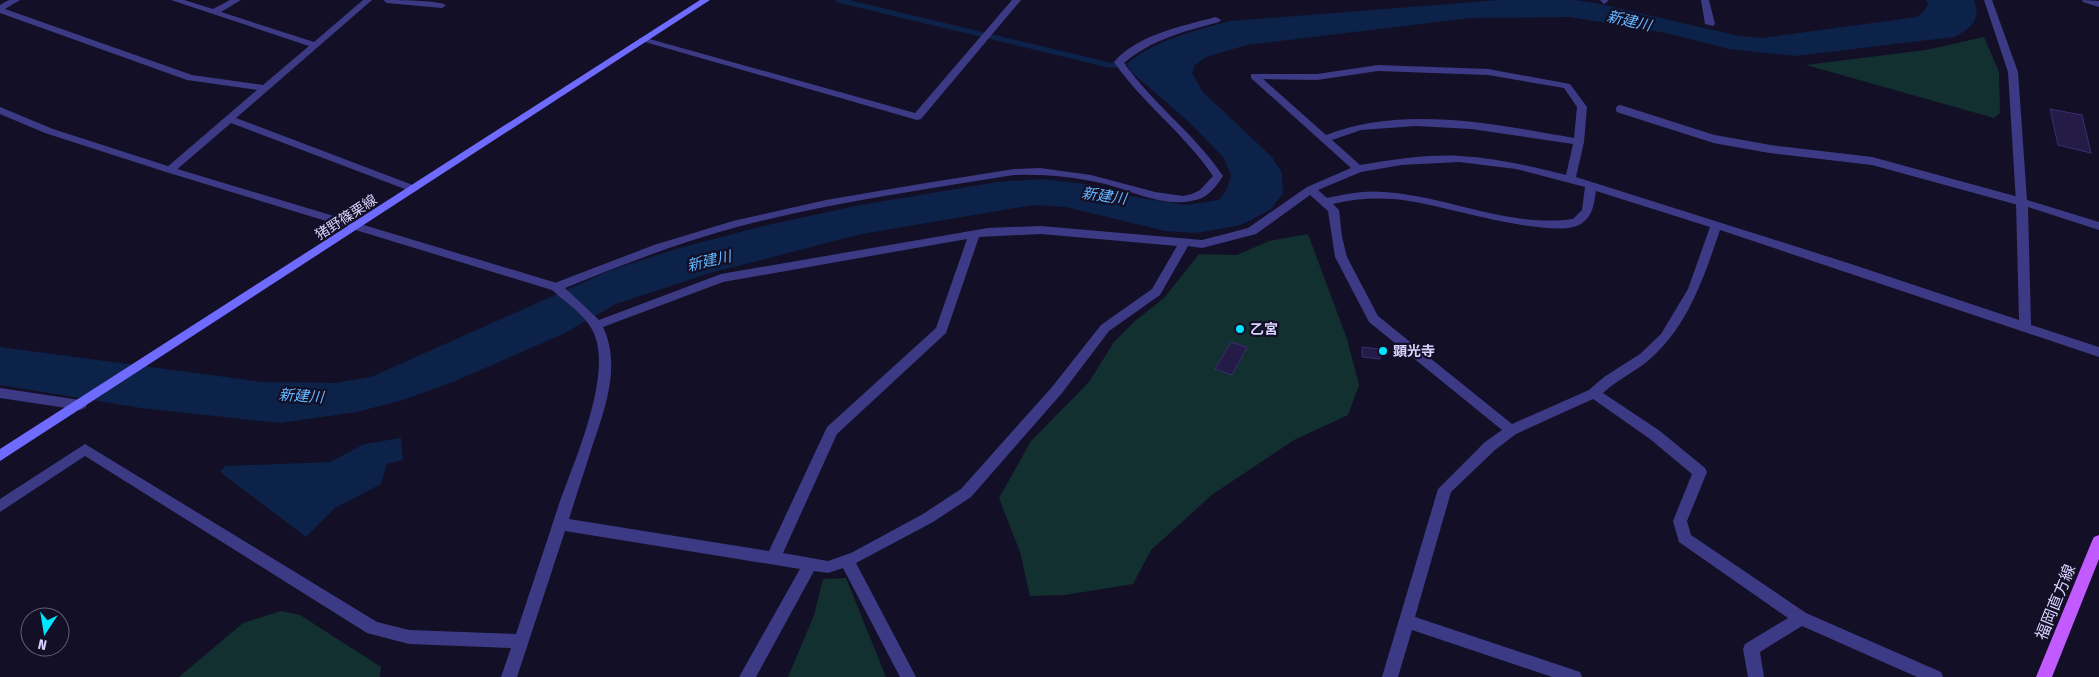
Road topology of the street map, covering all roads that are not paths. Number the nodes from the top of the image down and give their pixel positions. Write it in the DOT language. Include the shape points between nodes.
graph roads {
  1 [pos="16,0"];
  2 [pos="175,0"];
  3 [pos="237,0"];
  4 [pos="387,0"];
  5 [pos="706,0"];
  6 [pos="1017,0"];
  7 [pos="1705,0"];
  8 [pos="1988,0"];
  9 [pos="2086,0"];
  10 [pos="363,1"];
  11 [pos="2099,4"];
  12 [pos="442,5"];
  13 [pos="0,9"];
  14 [pos="214,12"];
  15 [pos="1216,20"];
  16 [pos="1710,24"];
  17 [pos="643,40"];
  18 [pos="315,45"];
  19 [pos="264,88"];
  20 [pos="1620,109"];
  21 [pos="0,110"];
  22 [pos="229,119"];
  23 [pos="1325,139"];
  24 [pos="1579,142"];
  25 [pos="1358,169"];
  26 [pos="170,170"];
  27 [pos="1570,179"];
  28 [pos="1591,186"];
  29 [pos="414,189"];
  30 [pos="1311,189"];
  31 [pos="1326,202"];
  32 [pos="2022,202"];
  33 [pos="1716,226"];
  34 [pos="2099,226"];
  35 [pos="359,227"];
  36 [pos="974,234"];
  37 [pos="1184,243"];
  38 [pos="556,287"];
  39 [pos="597,325"];
  40 [pos="2025,326"];
  41 [pos="2099,352"];
  42 [pos="0,393"];
  43 [pos="1594,393"];
  44 [pos="80,405"];
  45 [pos="1511,430"];
  46 [pos="0,456"];
  47 [pos="0,506"];
  48 [pos="560,524"];
  49 [pos="2099,540"];
  50 [pos="773,559"];
  51 [pos="847,560"];
  52 [pos="810,565"];
  53 [pos="1801,618"];
  54 [pos="1405,621"];
  55 [pos="521,641"];
  56 [pos="509,677"];
  57 [pos="747,677"];
  58 [pos="908,677"];
  59 [pos="1390,677"];
  60 [pos="1574,677"];
  61 [pos="1756,677"];
  62 [pos="1935,677"];
  63 [pos="2044,677"];
  1 -- 13 [label="street"];
  2 -- 14 [label="street"];
  3 -- 14 [label="street"];
  4 -- 12 [label="street"];
  5 -- 17 [label="main road, 猪野篠栗線"];
  6 -- 17 [label="street" via="917,117"];
  7 -- 16 [label="street"];
  8 -- 32 [label="street" via="2013,72"];
  9 -- 11 [label="street"];
  10 -- 18 [label="street"];
  13 -- 19 [label="street" via="190,78"];
  14 -- 18 [label="street"];
  15 -- 38 [label="street" via="1190,27 1130,52 1119,62 1129,78 1157,104 1218,176 1210,188 1192,198 1162,197 1071,173 1014,172 912,187 763,217 632,256"];
  17 -- 29 [label="main road, 猪野篠栗線"];
  18 -- 19 [label="street"];
  19 -- 22 [label="street"];
  20 -- 32 [label="lane" via="1714,140 1872,161"];
  21 -- 26 [label="street" via="49,131"];
  22 -- 26 [label="street"];
  22 -- 29 [label="street"];
  23 -- 24 [label="street" via="1360,128 1451,123"];
  23 -- 24 [label="street" via="1254,76 1317,77 1378,68 1488,72 1567,86 1582,107"];
  23 -- 25 [label="street"];
  24 -- 27 [label="street"];
  25 -- 27 [label="street" via="1401,162 1459,159 1516,166"];
  25 -- 30 [label="street"];
  26 -- 35 [label="street"];
  27 -- 28 [label="street"];
  28 -- 31 [label="street" via="1587,211 1576,222 1549,224 1513,220 1402,196 1368,194"];
  28 -- 33 [label="street"];
  29 -- 35 [label="main road, 猪野篠栗線"];
  30 -- 31 [label="street"];
  30 -- 37 [label="street" via="1252,231 1202,244"];
  31 -- 45 [label="street" via="1333,210 1341,257 1374,319"];
  32 -- 34 [label="street"];
  32 -- 40 [label="street"];
  33 -- 40 [label="street"];
  33 -- 43 [label="street" via="1694,289 1665,337 1644,357"];
  35 -- 38 [label="street"];
  35 -- 44 [label="main road, 猪野篠栗線"];
  36 -- 37 [label="street" via="1041,230"];
  36 -- 39 [label="street" via="721,278"];
  36 -- 50 [label="street" via="942,330 832,431"];
  37 -- 51 [label="street" via="1156,292 1105,328 1057,390 966,493 928,518"];
  38 -- 39 [label="street"];
  39 -- 48 [label="street" via="606,350 606,375"];
  40 -- 41 [label="street"];
  42 -- 44 [label="street"];
  43 -- 45 [label="street"];
  43 -- 53 [label="street" via="1655,435 1700,472 1680,521 1684,538"];
  44 -- 46 [label="main road, 猪野篠栗線"];
  45 -- 54 [label="street" via="1445,488"];
  47 -- 55 [label="street" via="85,448 373,628 409,637"];
  48 -- 50 [label="street"];
  48 -- 55 [label="street"];
  49 -- 63 [label="main road, 福岡直方線"];
  50 -- 52 [label="street"];
  51 -- 52 [label="street" via="828,567"];
  51 -- 58 [label="street"];
  52 -- 57 [label="street"];
  53 -- 61 [label="street" via="1751,649"];
  53 -- 62 [label="street"];
  54 -- 59 [label="street"];
  54 -- 60 [label="street"];
  55 -- 56 [label="street"];
}
